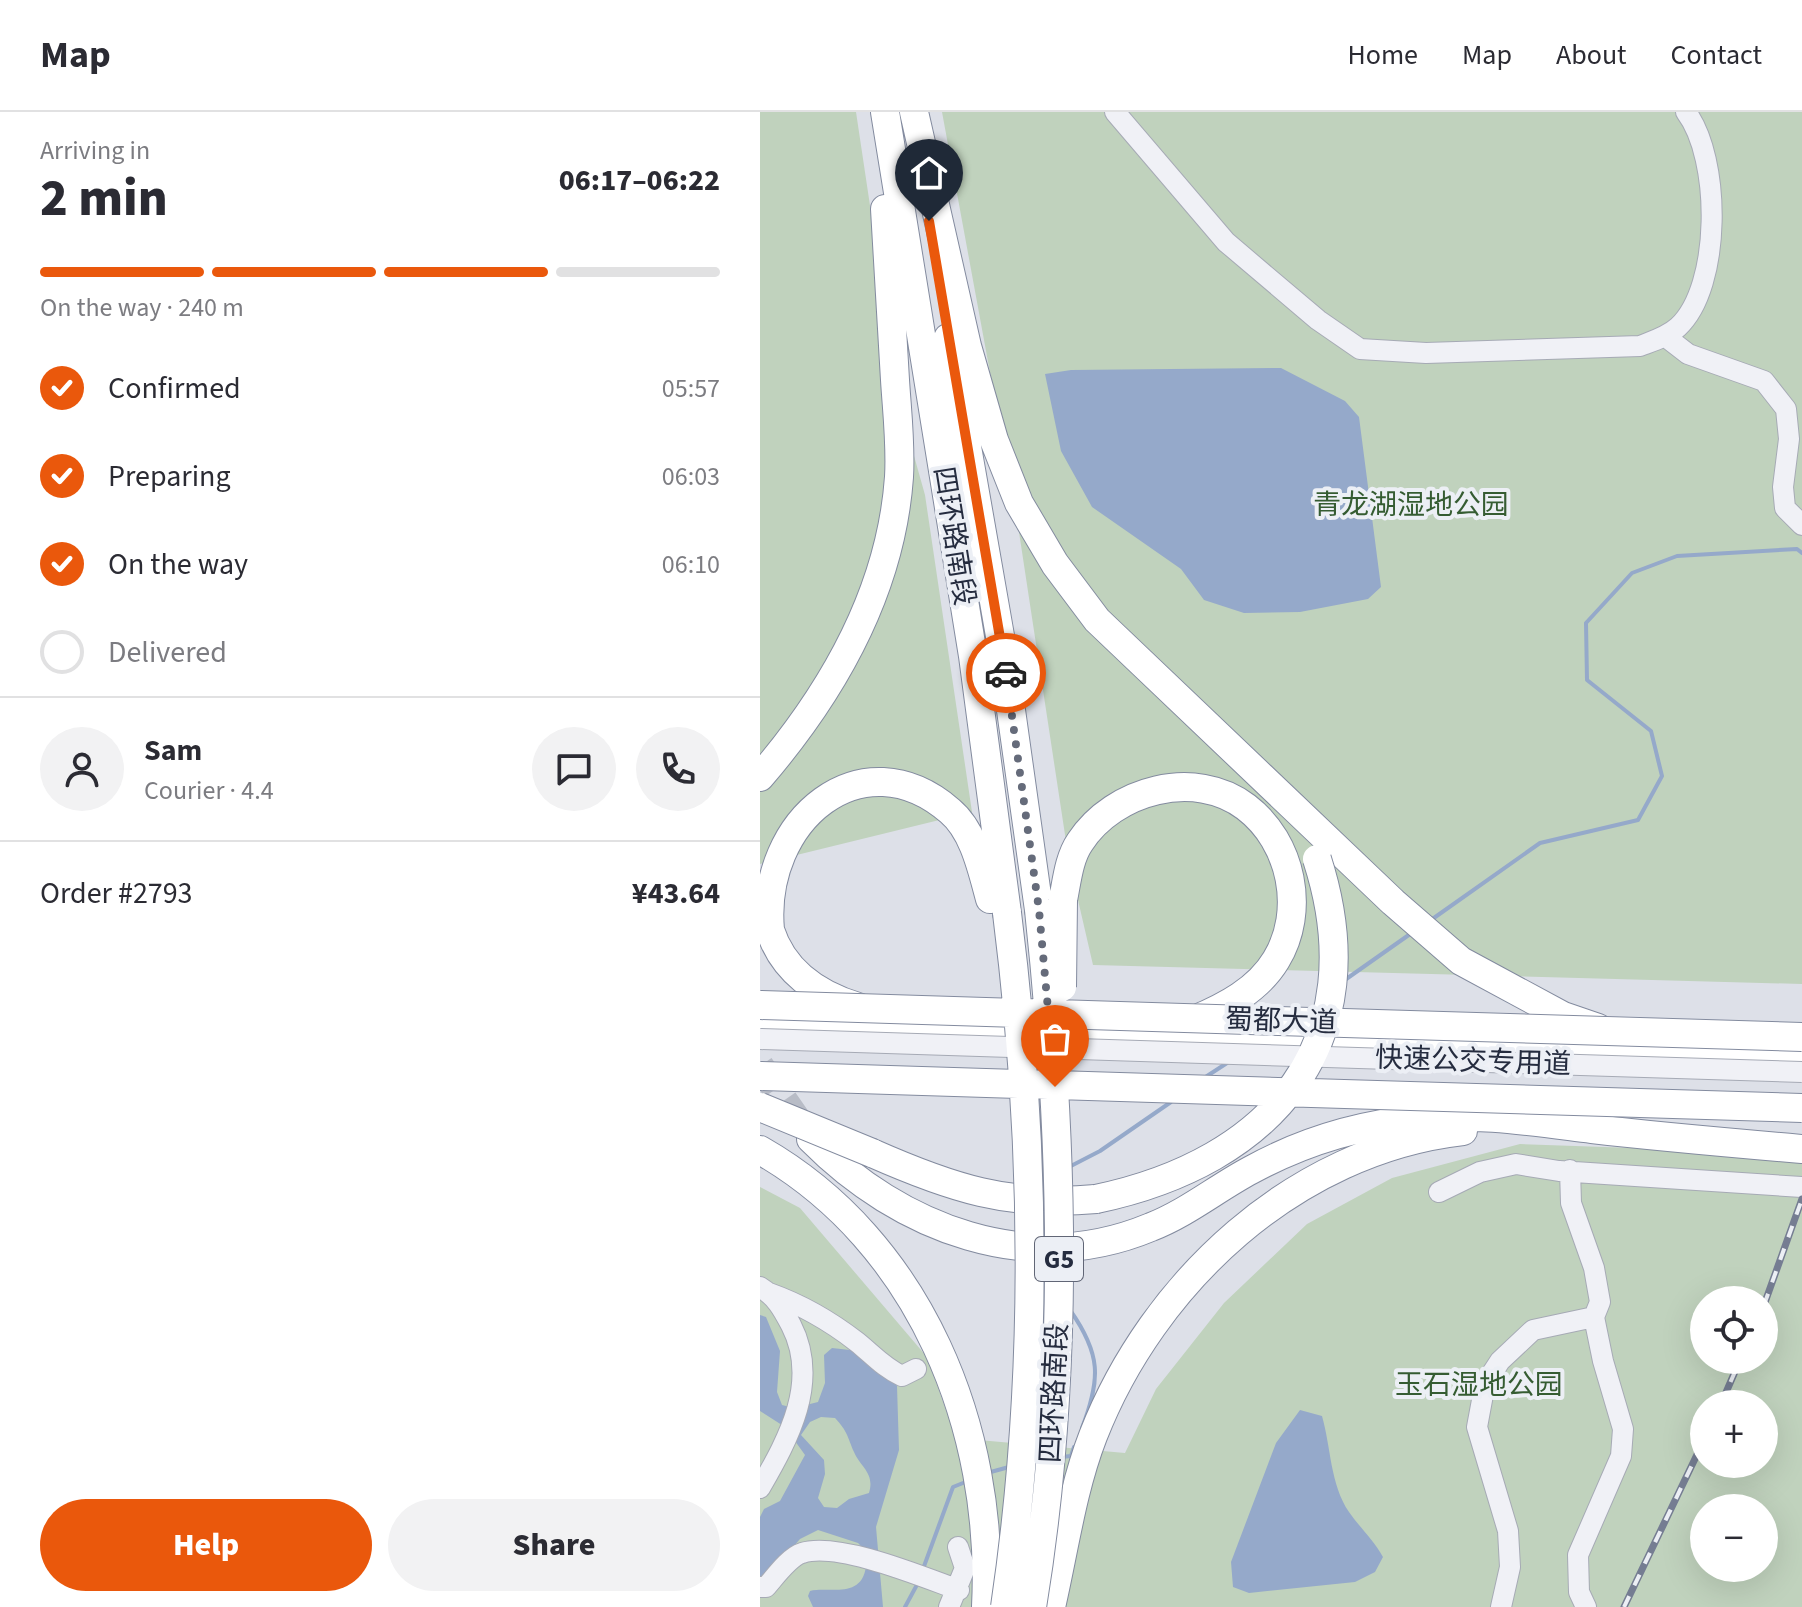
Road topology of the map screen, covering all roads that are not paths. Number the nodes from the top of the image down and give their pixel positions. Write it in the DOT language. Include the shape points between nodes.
graph roads {
  1 [pos="883,112"];
  2 [pos="913,112"];
  3 [pos="1115,112"];
  4 [pos="1686,112"];
  5 [pos="922,277"];
  6 [pos="1666,337"];
  7 [pos="1802,525"];
  8 [pos="782,751"];
  9 [pos="760,777"];
  10 [pos="760,790"];
  11 [pos="1281,797"];
  12 [pos="1051,905"];
  13 [pos="999,908"];
  14 [pos="760,1007"];
  15 [pos="881,1014"];
  16 [pos="1183,1025"];
  17 [pos="760,1028"];
  18 [pos="1802,1037"];
  19 [pos="760,1039"];
  20 [pos="1641,1042"];
  21 [pos="1802,1047"];
  22 [pos="1802,1060"];
  23 [pos="760,1066"];
  24 [pos="1802,1072"];
  25 [pos="760,1076"];
  26 [pos="1802,1100"];
  27 [pos="760,1107"];
  28 [pos="1802,1108"];
  29 [pos="1552,1124"];
  30 [pos="811,1139"];
  31 [pos="1802,1149"];
  32 [pos="760,1150"];
  33 [pos="1570,1170"];
  34 [pos="1802,1187"];
  35 [pos="1439,1192"];
  36 [pos="764,1290"];
  37 [pos="1594,1317"];
  38 [pos="916,1369"];
  39 [pos="760,1488"];
  40 [pos="958,1547"];
  41 [pos="760,1587"];
  42 [pos="954,1598"];
  43 [pos="986,1607"];
  44 [pos="1005,1607"];
  45 [pos="1032,1607"];
  46 [pos="1051,1607"];
  47 [pos="1501,1607"];
  48 [pos="1586,1607"];
  1 -- 5 [label="highway"];
  2 -- 5 [label="highway, G5"];
  3 -- 6 [label="street" via="1226,242 1360,349 1426,353 1640,346"];
  4 -- 6 [label="street" via="1697,127 1711,175 1712,225 1701,285 1681,325"];
  5 -- 8 [label="highway" via="889,545 846,656"];
  5 -- 11 [label="highway" via="1019,503 1055,564 1097,620"];
  5 -- 12 [label="highway, 四环路南段 / G5"];
  5 -- 13 [label="highway, 四环路南段 / G5" via="973,656"];
  6 -- 7 [label="street" via="1688,354 1764,381 1786,409 1785,508"];
  8 -- 9 [label="highway"];
  8 -- 10 [label="highway"];
  11 -- 20 [label="highway" via="1461,961 1563,1016"];
  11 -- 27 [label="highway, bridge" via="1317,859 1330,898 1335,966 1330,1005 1312,1059 1287,1096 1225,1152 1148,1188 1053,1203 1009,1200 956,1186"];
  12 -- 16 [label="highway" via="1079,843 1114,807 1141,794 1196,788 1245,806 1282,849 1292,907 1287,938 1276,962 1255,984 1228,1006"];
  12 -- 45 [label="highway, 四环路南段 / G5, bridge" via="1056,1411 1048,1511"];
  13 -- 15 [label="highway" via="967,833 951,811 920,792 889,783 856,784 827,792 802,808 781,833 764,883 765,913 775,944 814,989"];
  13 -- 44 [label="highway, 四环路南段 / G5, bridge" via="1022,1033 1030,1304 1015,1537"];
  14 -- 15 [label="highway"];
  14 -- 18 [label="highway, 蜀都大道, bridge"];
  15 -- 16 [label="highway"];
  16 -- 20 [label="highway"];
  17 -- 22 [label="main road"];
  19 -- 24 [label="street, 快速公交专用道, bridge"];
  20 -- 21 [label="highway"];
  23 -- 26 [label="main road"];
  25 -- 28 [label="highway, bridge"];
  29 -- 30 [label="highway" via="1420,1118 1371,1125 1296,1149 1152,1227 1107,1242 1050,1249 989,1243 933,1225 840,1169"];
  29 -- 31 [label="highway"];
  29 -- 46 [label="highway" via="1441,1134 1372,1152 1315,1179 1206,1261 1142,1341 1092,1438"];
  32 -- 43 [label="highway" via="829,1200 870,1241 928,1325 954,1383 980,1477 989,1554"];
  33 -- 34 [label="street"];
  33 -- 35 [label="street" via="1516,1164 1480,1172"];
  33 -- 37 [label="street" via="1571,1203 1600,1302"];
  36 -- 38 [label="street" via="797,1303 890,1370 902,1376"];
  36 -- 39 [label="street" via="779,1303 796,1335 804,1369 791,1431"];
  37 -- 47 [label="street" via="1533,1330 1500,1361 1485,1384 1477,1427 1508,1531 1510,1567"];
  37 -- 48 [label="street" via="1623,1429 1621,1456 1578,1555 1579,1592"];
  40 -- 42 [label="street" via="965,1568"];
  41 -- 42 [label="street" via="799,1553 823,1550 891,1565"];
}
